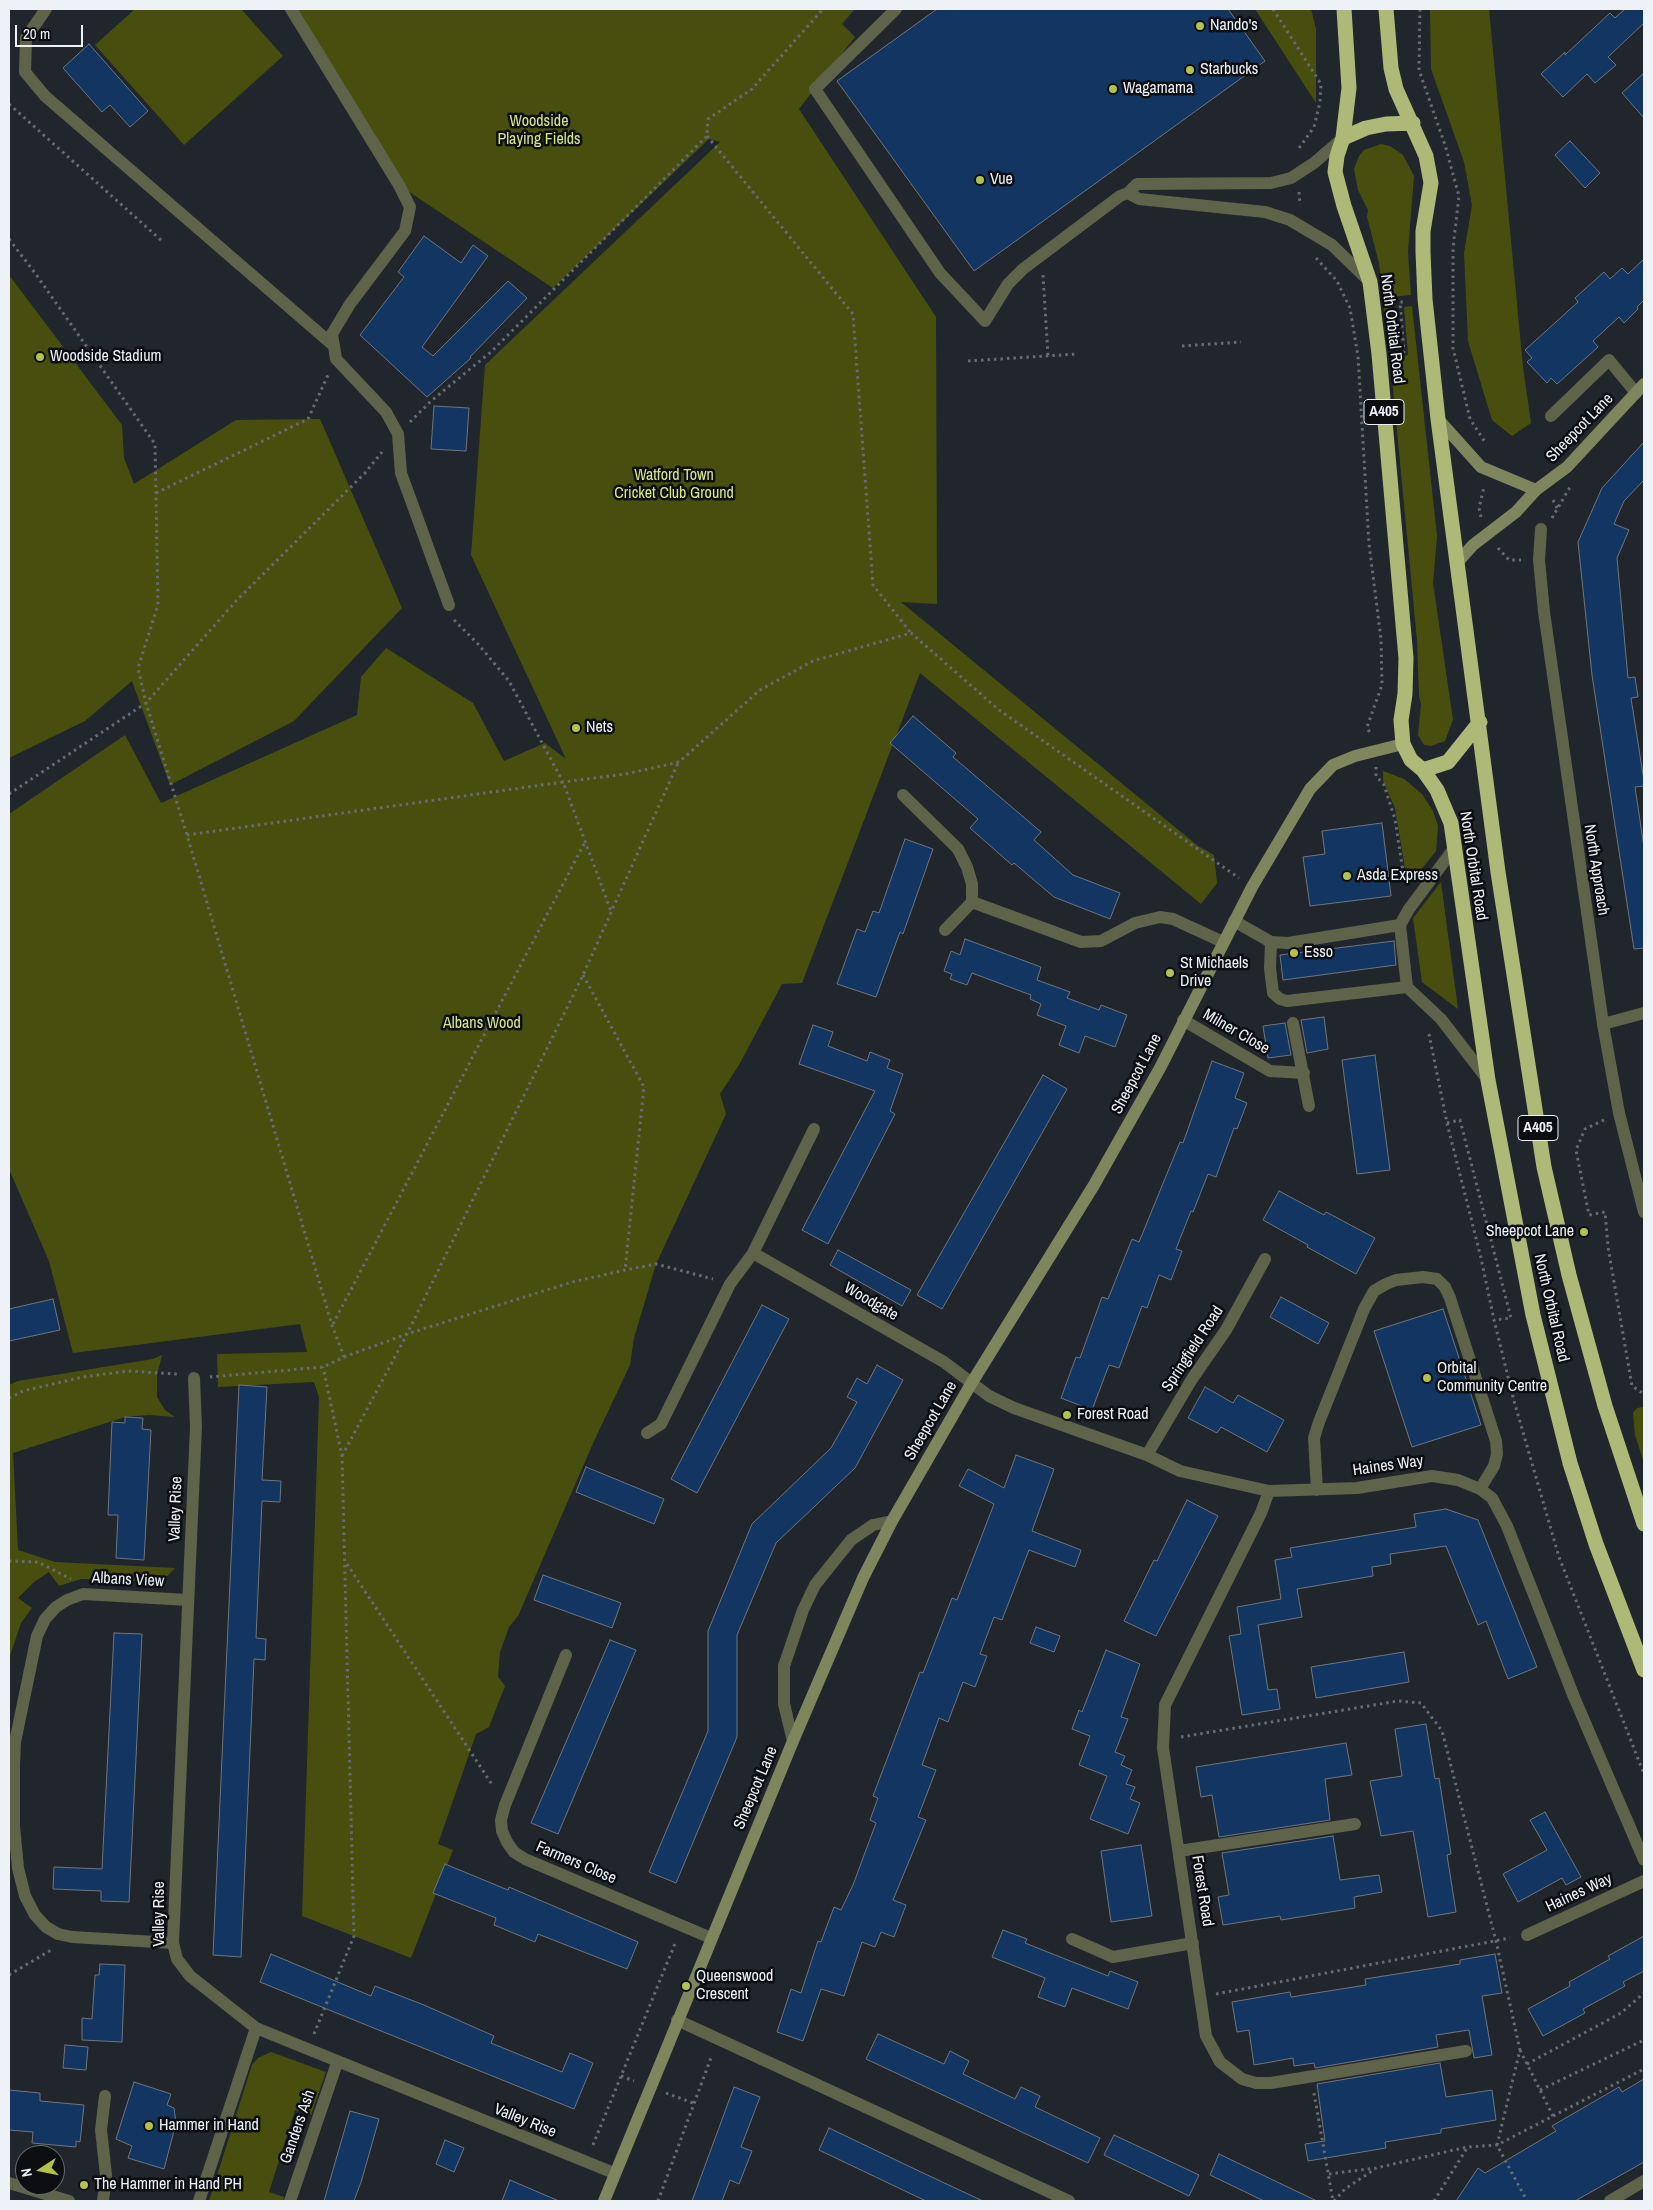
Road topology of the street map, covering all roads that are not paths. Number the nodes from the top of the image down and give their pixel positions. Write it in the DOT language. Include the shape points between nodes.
graph roads {
  1 [pos="46,9"];
  2 [pos="290,9"];
  3 [pos="896,9"];
  4 [pos="1344,9"];
  5 [pos="1386,9"];
  6 [pos="1413,123"];
  7 [pos="1343,138"];
  8 [pos="1128,193"];
  9 [pos="1370,282"];
  10 [pos="335,353"];
  11 [pos="1640,388"];
  12 [pos="1551,416"];
  13 [pos="1438,419"];
  14 [pos="1536,490"];
  15 [pos="1541,530"];
  16 [pos="1456,564"];
  17 [pos="449,605"];
  18 [pos="1480,722"];
  19 [pos="1403,744"];
  20 [pos="1423,770"];
  21 [pos="902,795"];
  22 [pos="1455,847"];
  23 [pos="972,902"];
  24 [pos="1234,921"];
  25 [pos="1400,925"];
  26 [pos="945,930"];
  27 [pos="1223,942"];
  28 [pos="1271,942"];
  29 [pos="1407,987"];
  30 [pos="1644,1013"];
  31 [pos="1183,1020"];
  32 [pos="1293,1023"];
  33 [pos="1603,1024"];
  34 [pos="1304,1073"];
  35 [pos="1488,1080"];
  36 [pos="1309,1106"];
  37 [pos="814,1129"];
  38 [pos="1644,1212"];
  39 [pos="753,1253"];
  40 [pos="1265,1259"];
  41 [pos="194,1378"];
  42 [pos="970,1384"];
  43 [pos="648,1434"];
  44 [pos="1147,1455"];
  45 [pos="1480,1489"];
  46 [pos="1317,1490"];
  47 [pos="1269,1491"];
  48 [pos="892,1521"];
  49 [pos="1644,1524"];
  50 [pos="188,1600"];
  51 [pos="566,1655"];
  52 [pos="1644,1670"];
  53 [pos="793,1741"];
  54 [pos="1355,1824"];
  55 [pos="1179,1851"];
  56 [pos="1644,1860"];
  57 [pos="1644,1881"];
  58 [pos="1527,1935"];
  59 [pos="711,1938"];
  60 [pos="1072,1939"];
  61 [pos="174,1943"];
  62 [pos="1193,1943"];
  63 [pos="677,2020"];
  64 [pos="256,2028"];
  65 [pos="1466,2050"];
  66 [pos="337,2063"];
  67 [pos="105,2096"];
  68 [pos="614,2173"];
  69 [pos="1644,2181"];
  70 [pos="9,2182"];
  71 [pos="69,2201"];
  72 [pos="103,2201"];
  73 [pos="199,2201"];
  74 [pos="290,2201"];
  75 [pos="604,2201"];
  76 [pos="1069,2201"];
  77 [pos="1610,2201"];
  1 -- 10 [label="street" via="26,38 25,72 45,96"];
  2 -- 10 [label="street" via="410,207 405,231 350,304 332,334"];
  3 -- 8 [label="street" via="815,89 940,273 985,321 1008,284 1035,260"];
  4 -- 7 [label="highway, North Orbital Road / A405" via="1349,88"];
  5 -- 6 [label="highway, North Orbital Road / A405" via="1391,68 1402,106"];
  6 -- 7 [label="highway" via="1366,128"];
  6 -- 13 [label="highway, North Orbital Road / A405" via="1426,156 1431,183 1423,231 1425,299"];
  7 -- 8 [label="street" via="1294,176 1271,184 1137,184"];
  7 -- 9 [label="highway, North Orbital Road / A405" via="1335,172"];
  8 -- 9 [label="street" via="1139,199 1265,212 1293,222 1332,246"];
  9 -- 19 [label="highway, North Orbital Road / A405" via="1406,658 1401,720"];
  10 -- 17 [label="street" via="386,412 398,434 402,472"];
  11 -- 12 [label="street" via="1609,360"];
  11 -- 14 [label="street, Sheepcot Lane" via="1568,467"];
  13 -- 14 [label="street" via="1481,467"];
  13 -- 16 [label="highway, North Orbital Road / A405"];
  14 -- 16 [label="street, Sheepcot Lane" via="1516,512 1473,545"];
  15 -- 33 [label="street, North Approach" via="1544,612"];
  16 -- 18 [label="highway, North Orbital Road / A405"];
  18 -- 20 [label="highway" via="1448,762"];
  18 -- 49 [label="highway, North Orbital Road / A405" via="1500,882 1544,1167 1602,1396"];
  19 -- 20 [label="highway, North Orbital Road / A405" via="1411,760"];
  19 -- 24 [label="street, Sheepcot Lane" via="1333,765 1310,789"];
  20 -- 22 [label="highway, North Orbital Road / A405" via="1445,806"];
  21 -- 23 [label="street" via="958,849 972,884"];
  22 -- 25 [label="street"];
  22 -- 35 [label="highway, North Orbital Road / A405"];
  23 -- 26 [label="street"];
  23 -- 27 [label="street" via="1081,942 1101,941 1135,922 1160,917 1173,919"];
  24 -- 27 [label="street, Sheepcot Lane"];
  24 -- 28 [label="street"];
  25 -- 28 [label="street" via="1288,943"];
  25 -- 29 [label="street"];
  27 -- 31 [label="street, Sheepcot Lane"];
  28 -- 29 [label="street" via="1273,993 1280,1000"];
  29 -- 35 [label="street" via="1441,1019"];
  30 -- 33 [label="street"];
  31 -- 34 [label="street, Milner Close" via="1270,1071"];
  31 -- 42 [label="street, Sheepcot Lane" via="1160,1068 1094,1185"];
  32 -- 34 [label="street"];
  33 -- 38 [label="street, North Approach" via="1619,1113"];
  34 -- 36 [label="street"];
  35 -- 52 [label="highway, North Orbital Road / A405" via="1533,1315 1570,1463 1596,1544"];
  37 -- 39 [label="street"];
  39 -- 42 [label="street, Woodgate" via="944,1362"];
  39 -- 43 [label="street" via="730,1284 661,1424"];
  40 -- 44 [label="street, Springfield Road" via="1226,1330 1192,1379"];
  41 -- 50 [label="street, Valley Rise" via="196,1427"];
  42 -- 44 [label="street, Haines Way" via="1014,1408"];
  42 -- 48 [label="street, Sheepcot Lane"];
  44 -- 47 [label="street, Haines Way" via="1180,1471"];
  45 -- 46 [label="street, Haines Way" via="1458,1480 1432,1476 1357,1488"];
  45 -- 46 [label="street" via="1494,1466 1496,1441 1450,1298 1437,1279 1423,1277 1386,1284 1374,1292 1364,1309 1318,1422 1314,1438"];
  45 -- 56 [label="street, Haines Way" via="1492,1498 1507,1526 1574,1698"];
  46 -- 47 [label="street, Haines Way"];
  47 -- 55 [label="street, Forest Road" via="1165,1705 1163,1748"];
  48 -- 53 [label="street, Sheepcot Lane" via="863,1578"];
  48 -- 53 [label="street" via="873,1525 851,1540 815,1585 803,1610 784,1666 784,1704"];
  50 -- 61 [label="street, Valley Rise"];
  50 -- 61 [label="street, Albans View" via="83,1594 56,1607 45,1619 37,1636 15,1742 14,1764 18,1868 25,1896 35,1915 46,1927 72,1937"];
  51 -- 59 [label="street, Farmers Close" via="505,1805 502,1831 514,1852 525,1859"];
  53 -- 59 [label="street, Sheepcot Lane"];
  54 -- 55 [label="street"];
  55 -- 62 [label="street, Forest Road"];
  57 -- 58 [label="street, Haines Way"];
  59 -- 63 [label="street, Sheepcot Lane"];
  60 -- 62 [label="street" via="1113,1957"];
  61 -- 64 [label="street, Valley Rise" via="181,1967"];
  62 -- 65 [label="street, Forest Road" via="1206,2036 1220,2062 1242,2079 1271,2083"];
  63 -- 68 [label="street, Sheepcot Lane"];
  63 -- 76 [label="street"];
  64 -- 66 [label="street, Valley Rise"];
  64 -- 73 [label="street"];
  66 -- 68 [label="street, Valley Rise"];
  66 -- 74 [label="street, Ganders Ash"];
  67 -- 72 [label="street" via="101,2130 106,2175"];
  68 -- 75 [label="street, Sheepcot Lane"];
  69 -- 77 [label="street"];
  70 -- 71 [label="street"];
}
